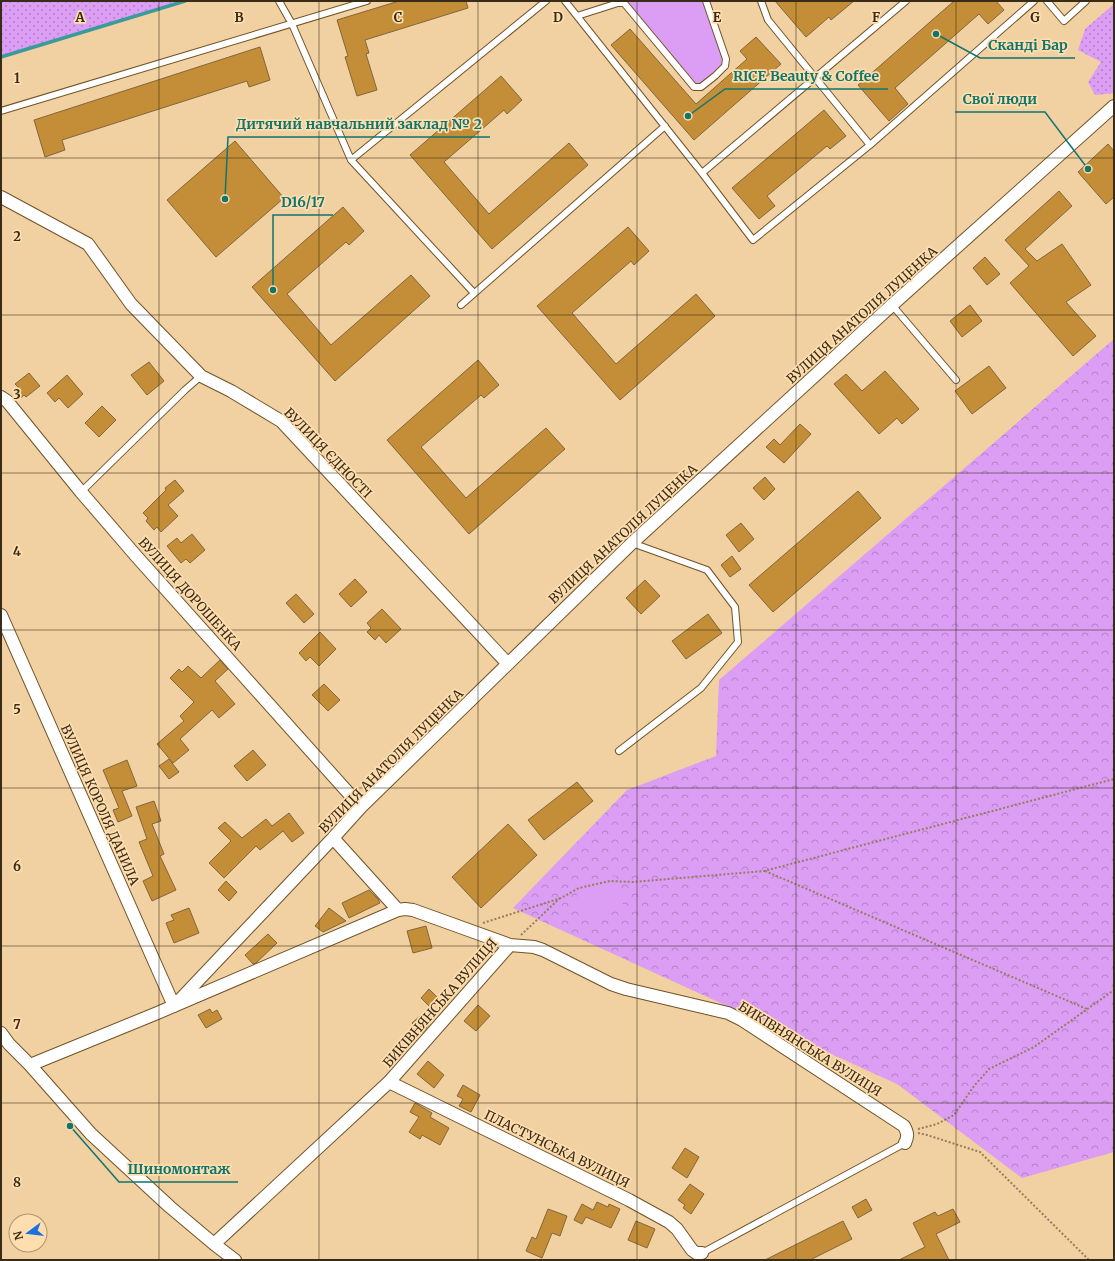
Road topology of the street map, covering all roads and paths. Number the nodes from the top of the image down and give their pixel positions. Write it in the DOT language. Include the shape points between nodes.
graph roads {
  1 [pos="279,1"];
  2 [pos="367,1"];
  3 [pos="546,1"];
  4 [pos="564,1"];
  5 [pos="706,1"];
  6 [pos="761,1"];
  7 [pos="906,1"];
  8 [pos="1034,1"];
  9 [pos="1047,1"];
  10 [pos="1086,1"];
  11 [pos="624,2"];
  12 [pos="576,16"];
  13 [pos="292,24"];
  14 [pos="816,78"];
  15 [pos="1114,106"];
  16 [pos="1,111"];
  17 [pos="665,126"];
  18 [pos="870,145"];
  19 [pos="351,160"];
  20 [pos="702,173"];
  21 [pos="1,197"];
  22 [pos="474,293"];
  23 [pos="461,305"];
  24 [pos="892,305"];
  25 [pos="201,376"];
  26 [pos="956,380"];
  27 [pos="3,402"];
  28 [pos="82,492"];
  29 [pos="632,543"];
  30 [pos="1,615"];
  31 [pos="508,664"];
  32 [pos="619,751"];
  33 [pos="1114,779"];
  34 [pos="361,807"];
  35 [pos="333,838"];
  36 [pos="764,870"];
  37 [pos="561,898"];
  38 [pos="398,910"];
  39 [pos="466,929"];
  40 [pos="510,945"];
  41 [pos="1114,990"];
  42 [pos="174,1006"];
  43 [pos="1087,1009"];
  44 [pos="1,1034"];
  45 [pos="5,1044"];
  46 [pos="30,1065"];
  47 [pos="389,1082"];
  48 [pos="906,1137"];
  49 [pos="214,1244"];
  50 [pos="702,1253"];
  51 [pos="235,1260"];
  52 [pos="1089,1260"];
  1 -- 13 [label="lane"];
  2 -- 13 [label="lane"];
  3 -- 19 [label="lane"];
  4 -- 12 [label="lane"];
  5 -- 11 [label="lane" via="726,59 725,66 701,87 694,87"];
  6 -- 14 [label="lane" via="768,20"];
  7 -- 14 [label="lane"];
  8 -- 18 [label="lane"];
  9 -- 10 [label="lane" via="1064,21"];
  11 -- 12 [label="lane"];
  12 -- 17 [label="lane"];
  13 -- 16 [label="lane"];
  13 -- 19 [label="lane"];
  14 -- 18 [label="lane"];
  14 -- 20 [label="lane"];
  15 -- 24 [label="street, ВУЛИЦЯ АНАТОЛІЯ ЛУЦЕНКА"];
  17 -- 20 [label="lane"];
  17 -- 22 [label="lane"];
  18 -- 20 [label="lane" via="752,240"];
  19 -- 22 [label="lane"];
  21 -- 25 [label="street, ВУЛИЦЯ ЄДНОСТІ" via="88,244 130,304"];
  22 -- 23 [label="lane"];
  24 -- 26 [label="lane"];
  24 -- 29 [label="street, ВУЛИЦЯ АНАТОЛІЯ ЛУЦЕНКА"];
  25 -- 28 [label="lane"];
  25 -- 31 [label="street, ВУЛИЦЯ ЄДНОСТІ" via="281,421"];
  27 -- 28 [label="street, ВУЛИЦЯ ДОРОШЕНКА"];
  28 -- 34 [label="street, ВУЛИЦЯ ДОРОШЕНКА"];
  29 -- 31 [label="street, ВУЛИЦЯ АНАТОЛІЯ ЛУЦЕНКА"];
  29 -- 32 [label="lane" via="707,570 736,607 738,642 701,688"];
  30 -- 42 [label="street, ВУЛИЦЯ КОРОЛЯ ДАНИЛА"];
  31 -- 34 [label="street, ВУЛИЦЯ АНАТОЛІЯ ЛУЦЕНКА"];
  33 -- 36 [label="path"];
  34 -- 35 [label="street, ВУЛИЦЯ АНАТОЛІЯ ЛУЦЕНКА"];
  35 -- 38 [label="street"];
  35 -- 42 [label="street, ВУЛИЦЯ АНАТОЛІЯ ЛУЦЕНКА"];
  36 -- 37 [label="path" via="633,882 610,881 579,888"];
  36 -- 43 [label="path"];
  37 -- 39 [label="path"];
  37 -- 40 [label="path"];
  38 -- 39 [label="street, ВУЛИЦЯ АНАТОЛІЯ ЛУЦЕНКА" via="413,910"];
  38 -- 42 [label="street, ВУЛИЦЯ АНАТОЛІЯ ЛУЦЕНКА"];
  39 -- 40 [label="street, ВУЛИЦЯ АНАТОЛІЯ ЛУЦЕНКА"];
  40 -- 47 [label="street, БИКІВНЯНСЬКА ВУЛИЦЯ"];
  40 -- 48 [label="street, БИКІВНЯНСЬКА ВУЛИЦЯ" via="543,950 626,989 728,1013 904,1126"];
  41 -- 43 [label="path"];
  42 -- 46 [label="street, ВУЛИЦЯ АНАТОЛІЯ ЛУЦЕНКА"];
  43 -- 48 [label="path" via="1034,1047 989,1069 954,1115"];
  44 -- 45 [label="street"];
  45 -- 46 [label="street"];
  46 -- 49 [label="street" via="92,1134"];
  47 -- 49 [label="street, БИКІВНЯНСЬКА ВУЛИЦЯ"];
  47 -- 50 [label="street, ПЛАСТУНСЬКА ВУЛИЦЯ" via="642,1207 669,1222 692,1250"];
  48 -- 50 [label="lane"];
  48 -- 52 [label="path" via="927,1135 980,1152"];
  49 -- 51 [label="street"];
}
